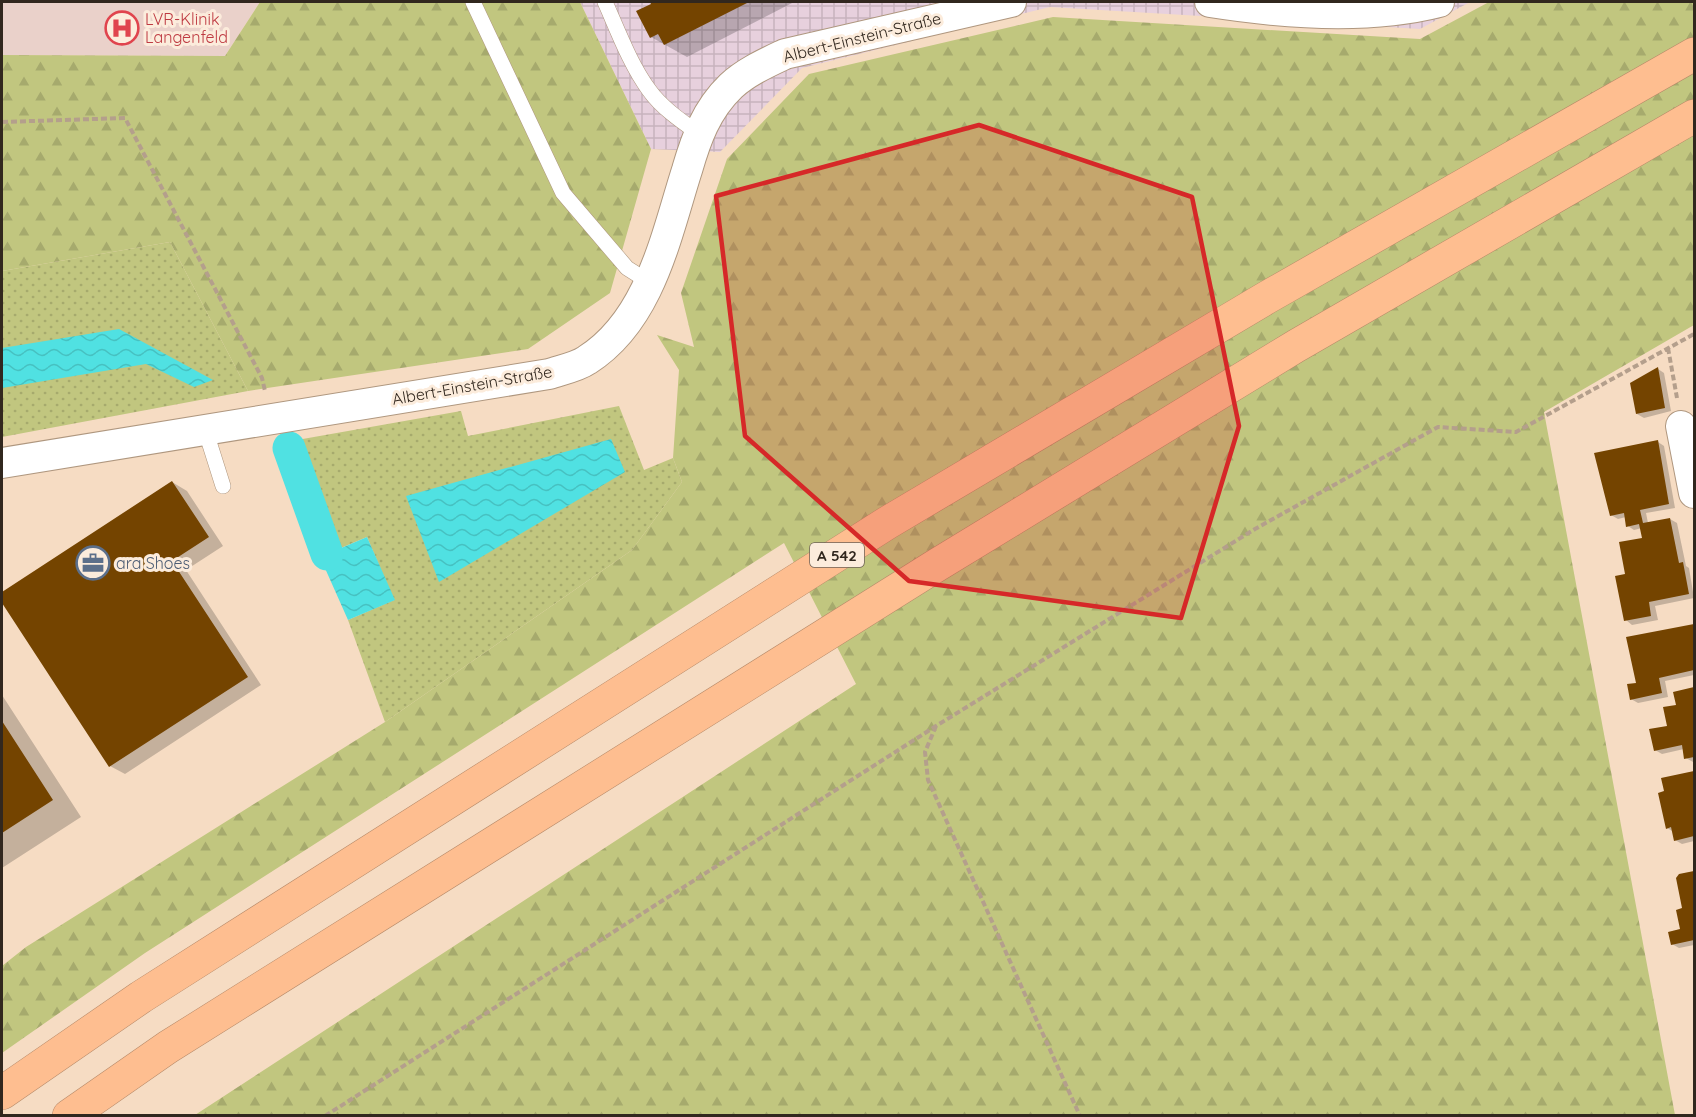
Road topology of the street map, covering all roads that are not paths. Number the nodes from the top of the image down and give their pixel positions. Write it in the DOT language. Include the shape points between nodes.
graph roads {
  1 [pos="473,2"];
  2 [pos="605,2"];
  3 [pos="1011,2"];
  4 [pos="1210,2"];
  5 [pos="1427,3"];
  6 [pos="1695,54"];
  7 [pos="1695,116"];
  8 [pos="698,133"];
  9 [pos="649,282"];
  10 [pos="1681,426"];
  11 [pos="205,429"];
  12 [pos="2,463"];
  13 [pos="223,486"];
  14 [pos="1695,493"];
  15 [pos="2,1093"];
  16 [pos="69,1116"];
  1 -- 9 [label="lane" via="562,194 627,268"];
  2 -- 8 [label="lane" via="649,91"];
  3 -- 8 [label="street, Albert-Einstein-Straße" via="785,54 731,86"];
  4 -- 5 [label="street" via="1277,10 1347,12 1387,11"];
  6 -- 15 [label="highway, A 542" via="1266,298 887,523 141,997"];
  7 -- 16 [label="highway" via="1296,346 948,558 168,1047"];
  8 -- 9 [label="street, Albert-Einstein-Straße"];
  9 -- 11 [label="street, Albert-Einstein-Straße" via="633,314 610,343 586,361 549,374"];
  10 -- 14 [label="street"];
  11 -- 12 [label="street, Albert-Einstein-Straße"];
  11 -- 13 [label="lane"];
}
